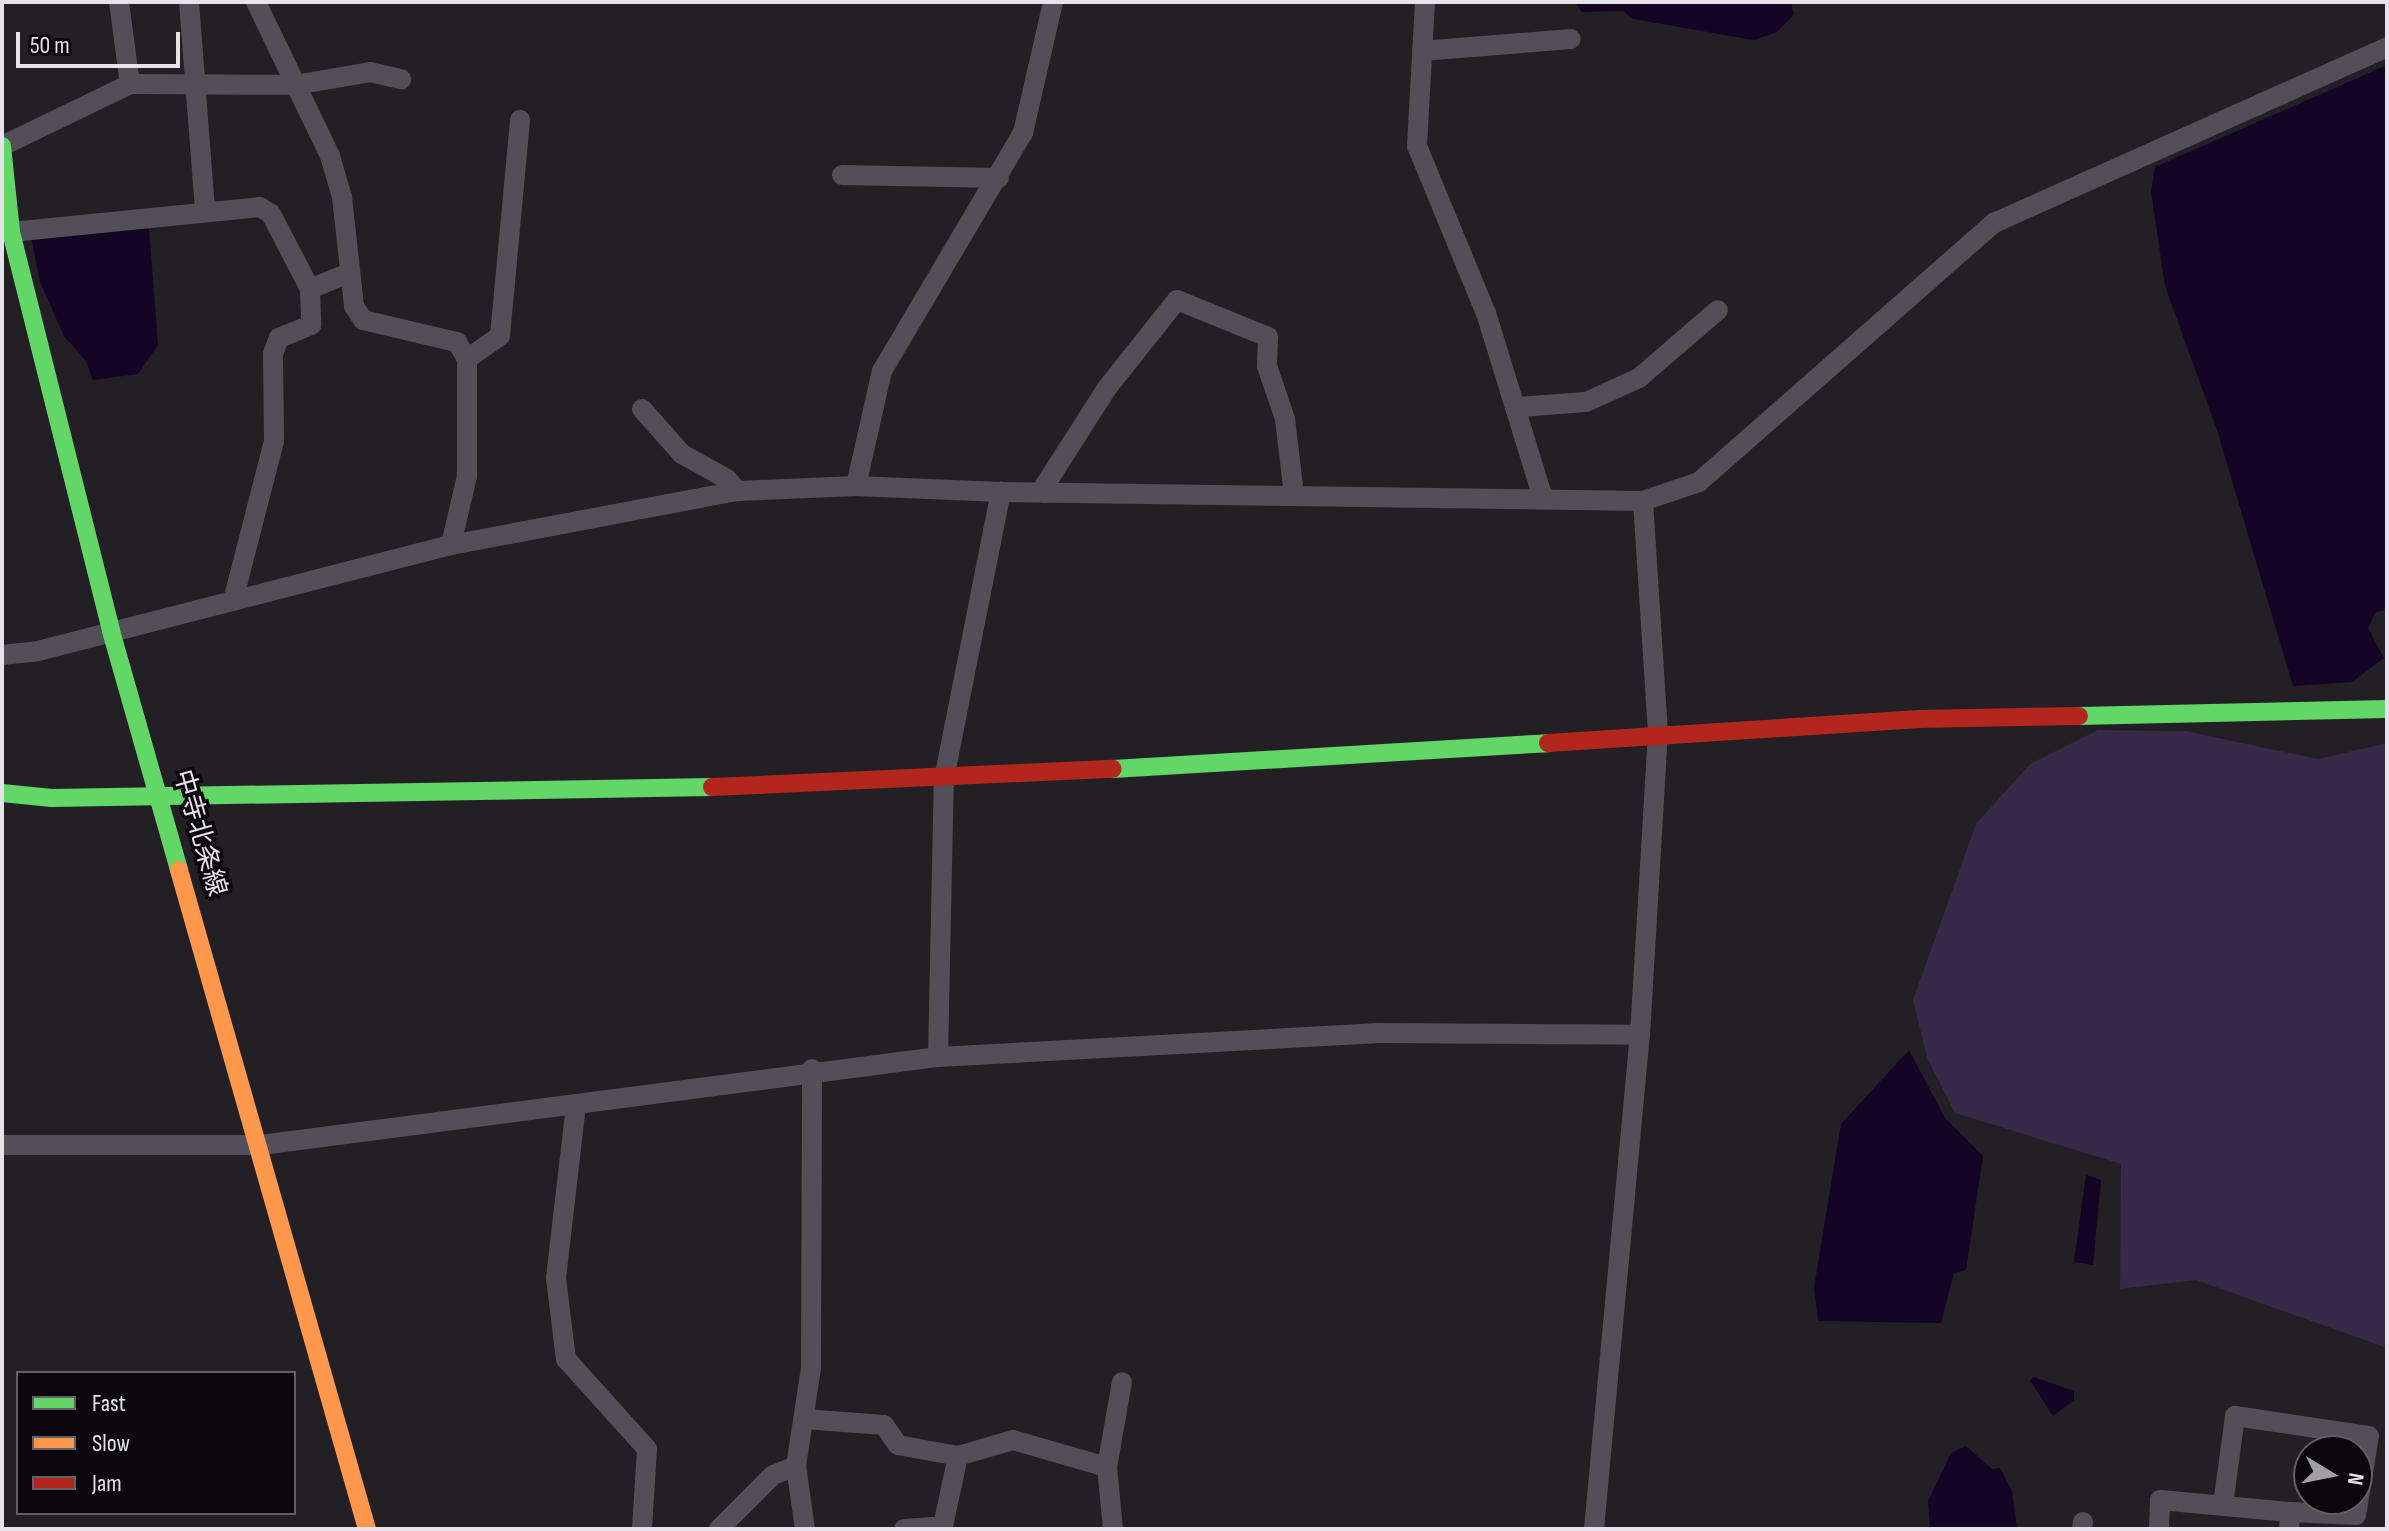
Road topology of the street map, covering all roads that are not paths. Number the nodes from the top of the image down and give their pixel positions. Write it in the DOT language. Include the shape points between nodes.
graph roads {
  1 [pos="119,2"];
  2 [pos="189,2"];
  3 [pos="256,2"];
  4 [pos="1053,2"];
  5 [pos="1425,2"];
  6 [pos="1571,39"];
  7 [pos="2387,47"];
  8 [pos="1422,51"];
  9 [pos="401,79"];
  10 [pos="130,84"];
  11 [pos="194,85"];
  12 [pos="295,85"];
  13 [pos="520,120"];
  14 [pos="2,146"];
  15 [pos="842,175"];
  16 [pos="999,178"];
  17 [pos="205,212"];
  18 [pos="11,232"];
  19 [pos="349,273"];
  20 [pos="310,289"];
  21 [pos="1718,310"];
  22 [pos="467,359"];
  23 [pos="1519,407"];
  24 [pos="642,409"];
  25 [pos="856,486"];
  26 [pos="737,491"];
  27 [pos="1001,492"];
  28 [pos="1045,493"];
  29 [pos="1294,495"];
  30 [pos="1543,498"];
  31 [pos="1643,501"];
  32 [pos="451,545"];
  33 [pos="233,601"];
  34 [pos="111,631"];
  35 [pos="2,655"];
  36 [pos="2387,709"];
  37 [pos="1658,733"];
  38 [pos="944,779"];
  39 [pos="2,793"];
  40 [pos="161,796"];
  41 [pos="1640,1035"];
  42 [pos="938,1057"];
  43 [pos="812,1069"];
  44 [pos="576,1105"];
  45 [pos="2,1145"];
  46 [pos="261,1145"];
  47 [pos="1122,1382"];
  48 [pos="804,1419"];
  49 [pos="958,1456"];
  50 [pos="796,1466"];
  51 [pos="1107,1467"];
  52 [pos="2223,1505"];
  53 [pos="2289,1520"];
  54 [pos="367,1529"];
  55 [pos="642,1529"];
  56 [pos="719,1529"];
  57 [pos="805,1529"];
  58 [pos="904,1529"];
  59 [pos="1113,1529"];
  60 [pos="1594,1529"];
  61 [pos="2159,1529"];
  1 -- 10 [label="street"];
  2 -- 11 [label="street"];
  3 -- 12 [label="street"];
  4 -- 16 [label="street" via="1023,133"];
  5 -- 8 [label="street"];
  6 -- 8 [label="street"];
  7 -- 31 [label="street" via="1994,223 1699,482"];
  8 -- 23 [label="street" via="1417,146"];
  9 -- 12 [label="street" via="370,72"];
  10 -- 11 [label="street"];
  10 -- 14 [label="street"];
  11 -- 12 [label="street"];
  11 -- 17 [label="street"];
  12 -- 19 [label="street" via="330,156 342,197"];
  13 -- 22 [label="street" via="500,336"];
  14 -- 18 [label="street, 中寺北条線"];
  15 -- 16 [label="street"];
  16 -- 25 [label="street" via="882,371"];
  17 -- 18 [label="street"];
  17 -- 20 [label="street" via="260,207 271,214"];
  18 -- 34 [label="street, 中寺北条線"];
  19 -- 20 [label="street"];
  19 -- 22 [label="street" via="354,306 363,320 457,342"];
  20 -- 33 [label="street" via="311,325 279,338 273,354 274,441"];
  21 -- 23 [label="street" via="1639,378 1586,402"];
  22 -- 32 [label="street" via="467,476"];
  23 -- 30 [label="street"];
  24 -- 26 [label="street" via="682,454 727,479"];
  25 -- 26 [label="street"];
  25 -- 27 [label="street"];
  26 -- 32 [label="street"];
  27 -- 28 [label="street"];
  27 -- 38 [label="street"];
  28 -- 29 [label="street"];
  28 -- 29 [label="street" via="1045,485 1107,388 1177,300 1268,337 1267,366 1285,419"];
  29 -- 30 [label="street"];
  30 -- 31 [label="street"];
  31 -- 37 [label="street"];
  32 -- 33 [label="street"];
  33 -- 34 [label="street"];
  34 -- 35 [label="street"];
  34 -- 40 [label="street, 中寺北条線"];
  36 -- 37 [label="street" via="1934,719"];
  37 -- 38 [label="street"];
  37 -- 41 [label="street"];
  38 -- 40 [label="street"];
  38 -- 42 [label="street"];
  39 -- 40 [label="street" via="52,798"];
  40 -- 46 [label="street, 中寺北条線"];
  41 -- 42 [label="street" via="1379,1033"];
  41 -- 60 [label="street"];
  42 -- 43 [label="street"];
  43 -- 44 [label="street"];
  43 -- 48 [label="street" via="811,1368"];
  44 -- 46 [label="street"];
  44 -- 55 [label="street" via="556,1278 566,1359 647,1449"];
  45 -- 46 [label="street"];
  46 -- 54 [label="street, 中寺北条線"];
  47 -- 51 [label="street"];
  48 -- 49 [label="street" via="884,1425 898,1445"];
  48 -- 50 [label="street"];
  49 -- 51 [label="street" via="1013,1440"];
  49 -- 58 [label="street" via="943,1526"];
  50 -- 56 [label="street" via="773,1475"];
  50 -- 57 [label="street"];
  51 -- 59 [label="street"];
  52 -- 53 [label="street"];
  52 -- 53 [label="street" via="2235,1416 2369,1436 2356,1515"];
  52 -- 61 [label="street" via="2160,1500"];
}
